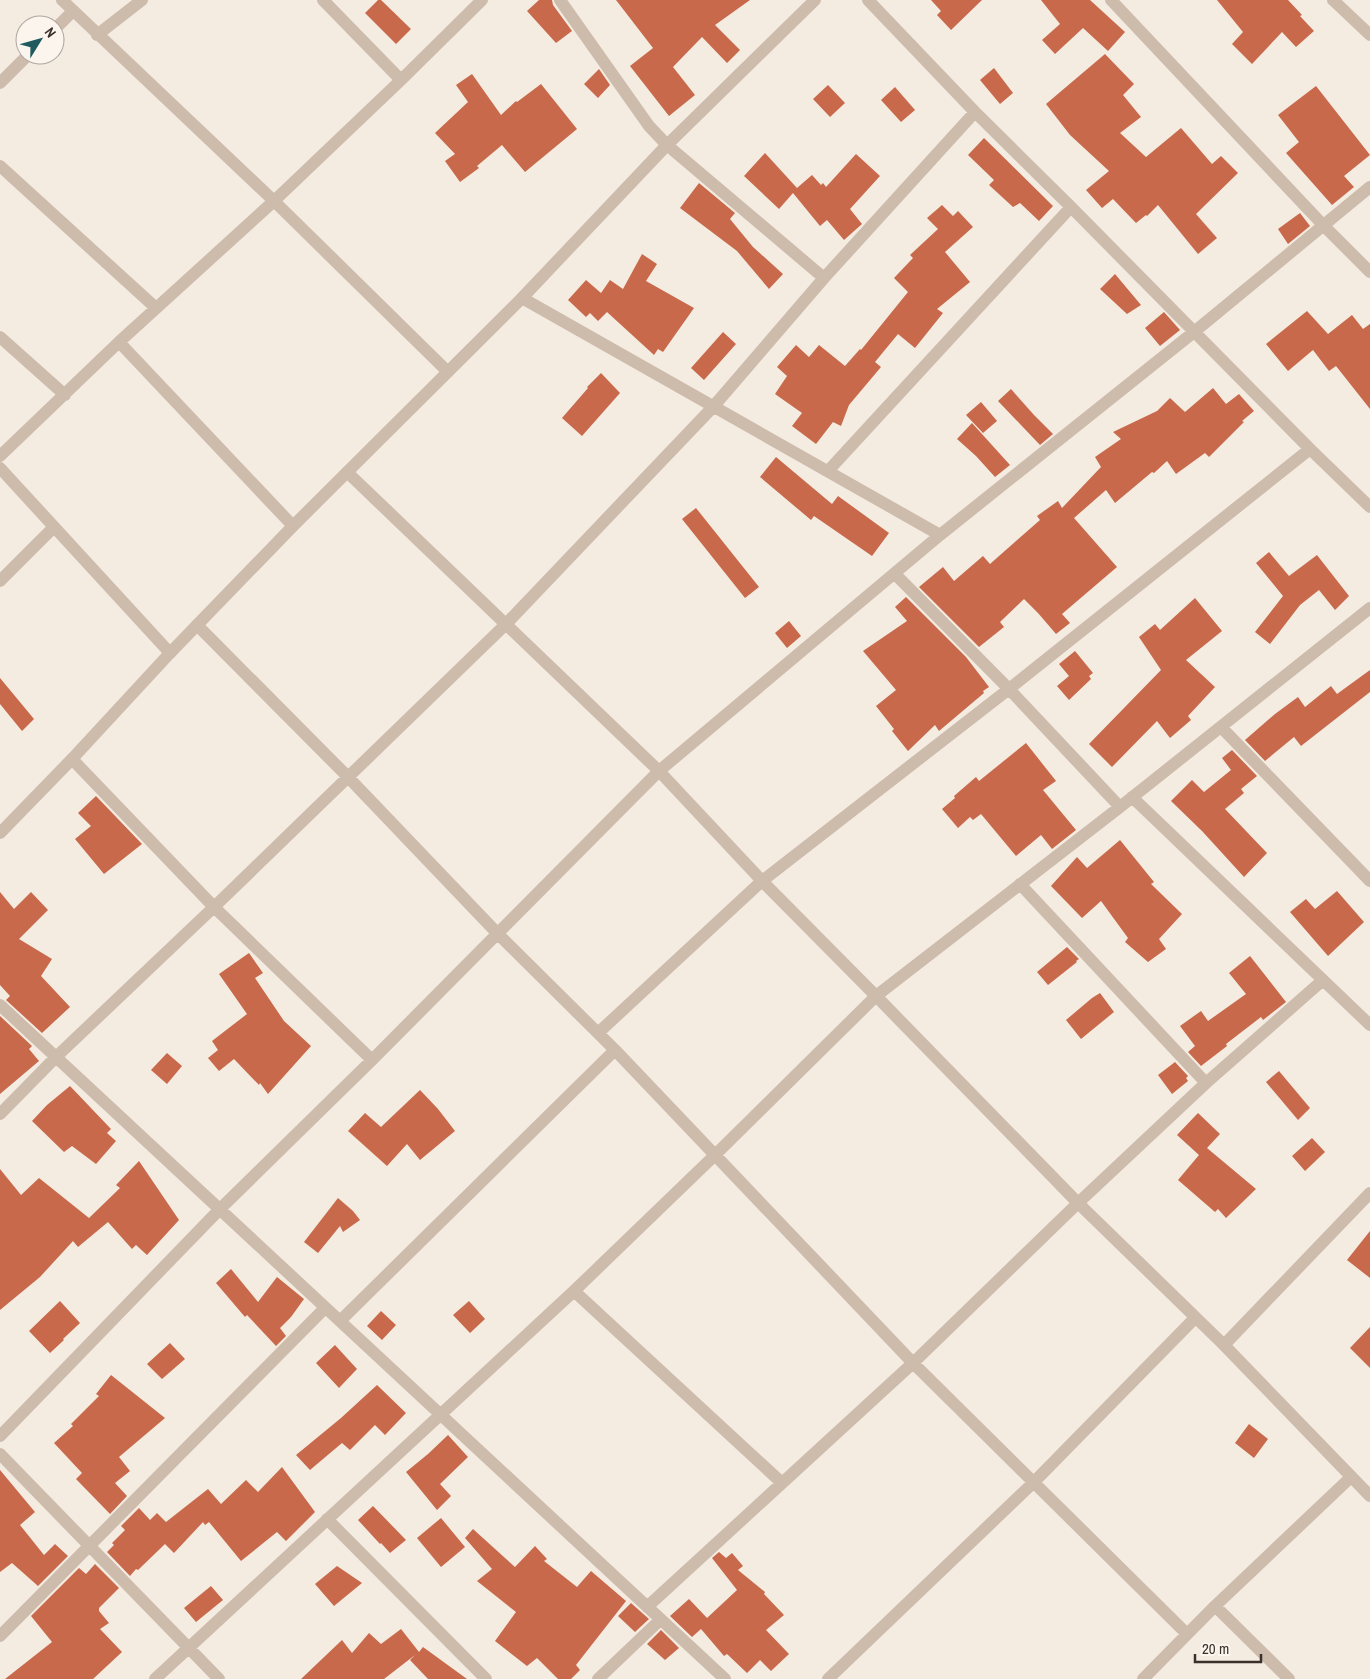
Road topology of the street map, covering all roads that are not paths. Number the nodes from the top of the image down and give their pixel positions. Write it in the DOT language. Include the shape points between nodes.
graph roads {
  1 [pos="62,0"];
  2 [pos="142,0"];
  3 [pos="323,0"];
  4 [pos="482,0"];
  5 [pos="560,0"];
  6 [pos="815,0"];
  7 [pos="868,0"];
  8 [pos="1111,0"];
  9 [pos="1333,0"];
  10 [pos="73,11"];
  11 [pos="65,19"];
  12 [pos="97,35"];
  13 [pos="1370,35"];
  14 [pos="18,65"];
  15 [pos="401,80"];
  16 [pos="0,83"];
  17 [pos="975,112"];
  18 [pos="667,146"];
  19 [pos="0,166"];
  20 [pos="1370,187"];
  21 [pos="274,201"];
  22 [pos="1071,206"];
  23 [pos="1324,226"];
  24 [pos="1370,272"];
  25 [pos="824,278"];
  26 [pos="522,298"];
  27 [pos="156,308"];
  28 [pos="1194,332"];
  29 [pos="0,337"];
  30 [pos="119,342"];
  31 [pos="448,372"];
  32 [pos="65,395"];
  33 [pos="713,407"];
  34 [pos="1310,449"];
  35 [pos="0,456"];
  36 [pos="0,468"];
  37 [pos="828,471"];
  38 [pos="347,472"];
  39 [pos="1370,507"];
  40 [pos="54,526"];
  41 [pos="293,526"];
  42 [pos="940,536"];
  43 [pos="894,574"];
  44 [pos="0,581"];
  45 [pos="1370,608"];
  46 [pos="506,624"];
  47 [pos="197,625"];
  48 [pos="170,652"];
  49 [pos="1009,689"];
  50 [pos="1221,727"];
  51 [pos="72,759"];
  52 [pos="659,771"];
  53 [pos="348,776"];
  54 [pos="1132,797"];
  55 [pos="1120,808"];
  56 [pos="0,833"];
  57 [pos="1370,880"];
  58 [pos="762,881"];
  59 [pos="1020,884"];
  60 [pos="214,907"];
  61 [pos="498,934"];
  62 [pos="1323,980"];
  63 [pos="876,996"];
  64 [pos="0,1005"];
  65 [pos="1370,1025"];
  66 [pos="598,1033"];
  67 [pos="616,1050"];
  68 [pos="56,1057"];
  69 [pos="372,1060"];
  70 [pos="1206,1083"];
  71 [pos="0,1114"];
  72 [pos="714,1156"];
  73 [pos="1370,1193"];
  74 [pos="1078,1203"];
  75 [pos="219,1210"];
  76 [pos="574,1291"];
  77 [pos="325,1308"];
  78 [pos="1195,1318"];
  79 [pos="340,1321"];
  80 [pos="1224,1345"];
  81 [pos="913,1363"];
  82 [pos="439,1415"];
  83 [pos="0,1436"];
  84 [pos="0,1454"];
  85 [pos="1351,1477"];
  86 [pos="1034,1482"];
  87 [pos="782,1483"];
  88 [pos="1370,1496"];
  89 [pos="327,1519"];
  90 [pos="90,1546"];
  91 [pos="1215,1606"];
  92 [pos="647,1607"];
  93 [pos="660,1620"];
  94 [pos="1187,1634"];
  95 [pos="0,1636"];
  96 [pos="188,1647"];
  97 [pos="155,1679"];
  98 [pos="219,1679"];
  99 [pos="486,1679"];
  100 [pos="598,1679"];
  101 [pos="724,1679"];
  102 [pos="828,1679"];
  103 [pos="1143,1679"];
  104 [pos="1290,1679"];
  1 -- 10 [label="street"];
  2 -- 12 [label="street"];
  3 -- 15 [label="street"];
  4 -- 15 [label="street"];
  5 -- 18 [label="street" via="649,126"];
  6 -- 18 [label="street"];
  7 -- 17 [label="street"];
  8 -- 23 [label="street"];
  9 -- 13 [label="street"];
  10 -- 11 [label="street"];
  10 -- 12 [label="street"];
  12 -- 21 [label="street"];
  14 -- 16 [label="street"];
  15 -- 21 [label="street"];
  17 -- 22 [label="street"];
  17 -- 25 [label="street"];
  18 -- 25 [label="street"];
  18 -- 26 [label="street"];
  19 -- 27 [label="street"];
  20 -- 23 [label="street"];
  21 -- 27 [label="street"];
  21 -- 31 [label="street"];
  22 -- 28 [label="street"];
  22 -- 37 [label="street"];
  23 -- 24 [label="street"];
  23 -- 28 [label="street"];
  25 -- 33 [label="street"];
  26 -- 31 [label="street"];
  26 -- 33 [label="street"];
  27 -- 30 [label="street"];
  28 -- 34 [label="street"];
  28 -- 42 [label="street"];
  29 -- 32 [label="street"];
  30 -- 32 [label="street"];
  30 -- 41 [label="street"];
  31 -- 38 [label="street"];
  32 -- 35 [label="street"];
  33 -- 37 [label="street"];
  33 -- 46 [label="street"];
  34 -- 39 [label="street"];
  34 -- 49 [label="street"];
  36 -- 40 [label="street"];
  37 -- 42 [label="street"];
  38 -- 41 [label="street"];
  38 -- 46 [label="street"];
  40 -- 44 [label="street"];
  40 -- 48 [label="street"];
  41 -- 47 [label="street"];
  42 -- 43 [label="street"];
  43 -- 49 [label="street"];
  43 -- 52 [label="street"];
  45 -- 50 [label="street"];
  46 -- 52 [label="street"];
  46 -- 53 [label="street"];
  47 -- 48 [label="street"];
  47 -- 53 [label="street"];
  48 -- 51 [label="street"];
  49 -- 55 [label="street"];
  49 -- 58 [label="street"];
  50 -- 54 [label="street"];
  50 -- 57 [label="street"];
  51 -- 56 [label="street"];
  51 -- 60 [label="street"];
  52 -- 58 [label="street"];
  52 -- 61 [label="street"];
  53 -- 60 [label="street"];
  53 -- 61 [label="street"];
  54 -- 55 [label="street"];
  54 -- 62 [label="street"];
  55 -- 59 [label="street"];
  58 -- 63 [label="street"];
  58 -- 66 [label="street"];
  59 -- 63 [label="street"];
  59 -- 70 [label="street"];
  60 -- 68 [label="street"];
  60 -- 69 [label="street"];
  61 -- 66 [label="street"];
  61 -- 69 [label="street"];
  62 -- 65 [label="street"];
  62 -- 70 [label="street"];
  63 -- 72 [label="street"];
  63 -- 74 [label="street"];
  64 -- 68 [label="street"];
  66 -- 67 [label="street"];
  67 -- 72 [label="street"];
  67 -- 79 [label="street"];
  68 -- 71 [label="street"];
  68 -- 75 [label="street"];
  69 -- 75 [label="street"];
  70 -- 74 [label="street"];
  72 -- 76 [label="street"];
  72 -- 81 [label="street"];
  73 -- 80 [label="street"];
  74 -- 78 [label="street"];
  74 -- 81 [label="street"];
  75 -- 77 [label="street"];
  75 -- 83 [label="street"];
  76 -- 82 [label="street"];
  76 -- 87 [label="street"];
  77 -- 79 [label="street"];
  77 -- 90 [label="street"];
  78 -- 80 [label="street"];
  78 -- 86 [label="street"];
  79 -- 82 [label="street"];
  80 -- 85 [label="street"];
  81 -- 86 [label="street"];
  81 -- 87 [label="street"];
  82 -- 89 [label="street"];
  82 -- 92 [label="street"];
  84 -- 90 [label="street"];
  85 -- 88 [label="street"];
  85 -- 91 [label="street"];
  86 -- 94 [label="street"];
  86 -- 102 [label="street"];
  87 -- 92 [label="street"];
  89 -- 96 [label="street"];
  89 -- 99 [label="street"];
  90 -- 95 [label="street"];
  90 -- 96 [label="street"];
  91 -- 94 [label="street"];
  91 -- 104 [label="street"];
  92 -- 93 [label="street"];
  93 -- 100 [label="street"];
  93 -- 101 [label="street"];
  94 -- 103 [label="street"];
  96 -- 97 [label="street"];
  96 -- 98 [label="street"];
}
